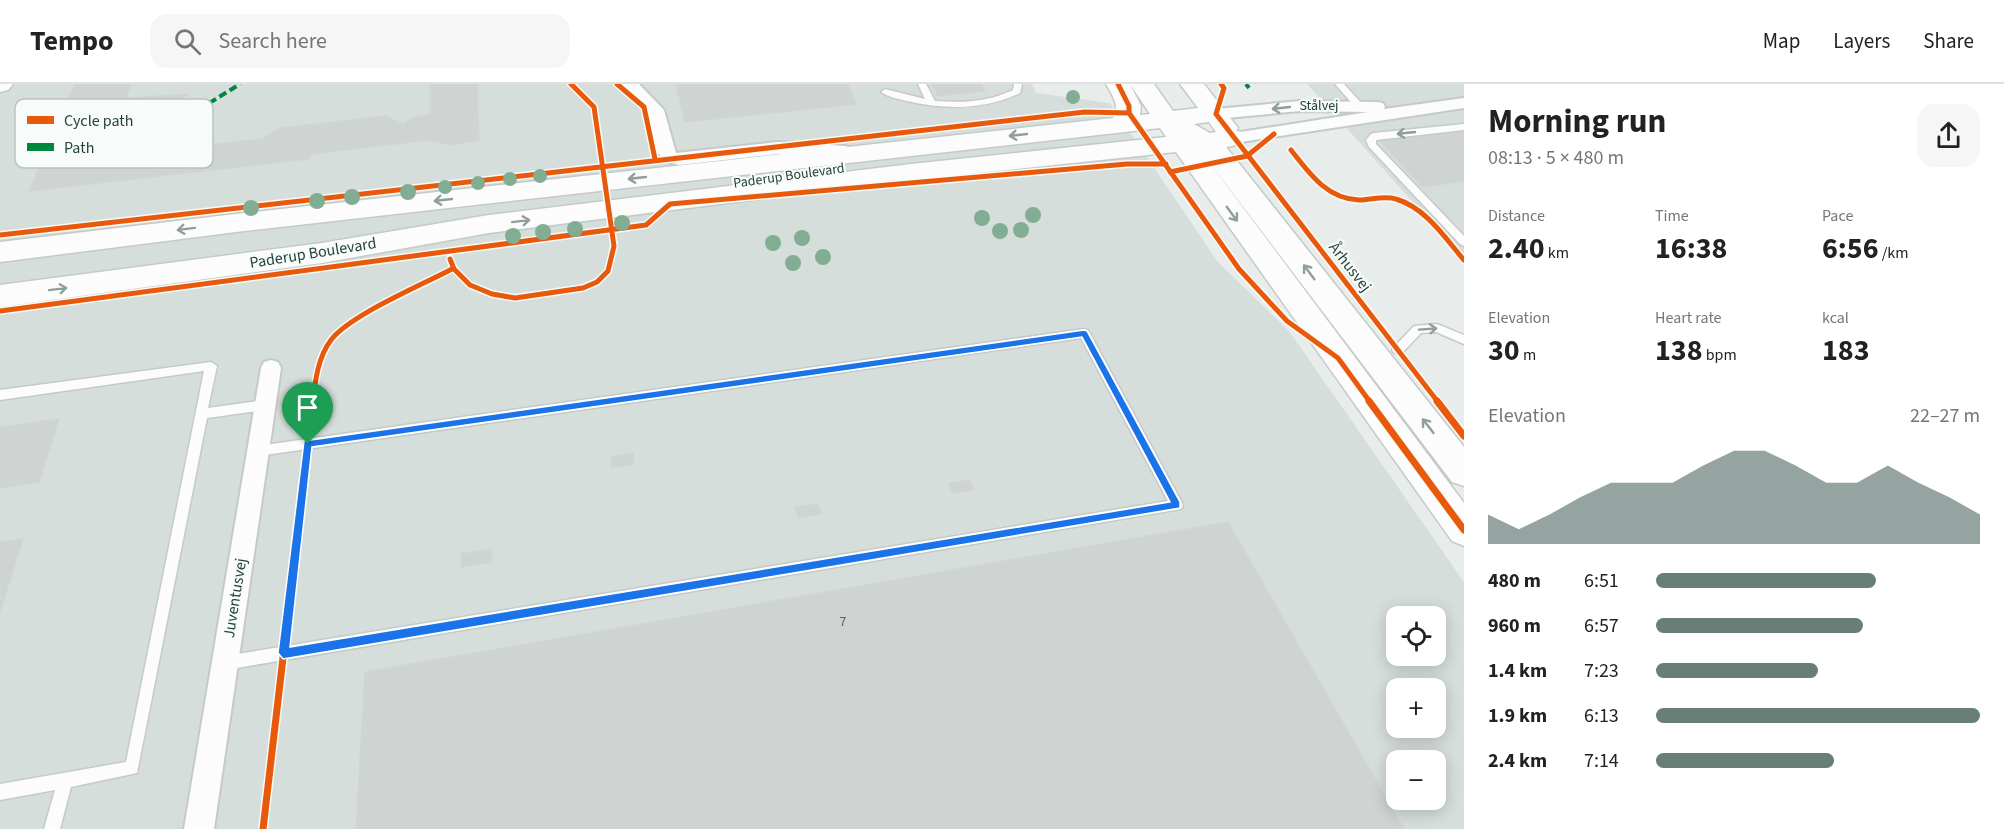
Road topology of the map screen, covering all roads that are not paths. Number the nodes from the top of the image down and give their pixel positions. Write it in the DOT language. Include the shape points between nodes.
graph roads {
  1 [pos="630,84"];
  2 [pos="922,84"];
  3 [pos="1018,84"];
  4 [pos="1118,84"];
  5 [pos="1142,84"];
  6 [pos="1171,84"];
  7 [pos="1192,84"];
  8 [pos="1339,84"];
  9 [pos="885,92"];
  10 [pos="1464,103"];
  11 [pos="932,104"];
  12 [pos="1360,106"];
  13 [pos="1424,107"];
  14 [pos="1121,124"];
  15 [pos="1464,127"];
  16 [pos="1206,129"];
  17 [pos="857,153"];
  18 [pos="1210,183"];
  19 [pos="670,204"];
  20 [pos="1464,242"];
  21 [pos="0,252"];
  22 [pos="0,296"];
  23 [pos="1464,340"];
  24 [pos="1398,350"];
  25 [pos="271,368"];
  26 [pos="0,395"];
  27 [pos="265,405"];
  28 [pos="202,414"];
  29 [pos="1464,436"];
  30 [pos="258,451"];
  31 [pos="1464,472"];
  32 [pos="1464,530"];
  33 [pos="225,663"];
  34 [pos="65,780"];
  35 [pos="0,792"];
  36 [pos="52,829"];
  37 [pos="199,829"];
  1 -- 17 [label="street" via="656,110 670,157 777,148"];
  2 -- 11 [label="lane"];
  3 -- 11 [label="lane" via="1017,91 1004,99"];
  4 -- 14 [label="street" via="1129,106"];
  5 -- 16 [label="street, Århusvej"];
  6 -- 16 [label="street"];
  7 -- 16 [label="street, Århusvej"];
  8 -- 12 [label="lane"];
  9 -- 11 [label="lane"];
  10 -- 13 [label="street, Stålvej"];
  12 -- 13 [label="street, Stålvej"];
  12 -- 16 [label="street, Stålvej, one-way" via="1300,106"];
  13 -- 16 [label="street, Stålvej" via="1319,128"];
  14 -- 16 [label="street, Paderup Boulevard"];
  14 -- 17 [label="street, Paderup Boulevard, one-way"];
  15 -- 20 [label="lane, one-way" via="1374,136 1371,140"];
  16 -- 18 [label="street, Århusvej"];
  16 -- 19 [label="street, Paderup Boulevard"];
  16 -- 24 [label="street, Århusvej"];
  31 -- 16 [label="street, one-way" via="1235,175"];
  17 -- 21 [label="street, Paderup Boulevard, one-way"];
  18 -- 19 [label="street" via="1183,169 1149,163"];
  18 -- 32 [label="street, Århusvej, one-way"];
  22 -- 19 [label="street, Paderup Boulevard, one-way" via="266,261 489,224"];
  24 -- 23 [label="lane, one-way" via="1418,329 1437,328"];
  24 -- 29 [label="street, Århusvej"];
  25 -- 27 [label="street, Juventusvej"];
  26 -- 28 [label="lane" via="211,366"];
  27 -- 28 [label="lane"];
  27 -- 30 [label="street, Juventusvej"];
  28 -- 34 [label="lane" via="132,768"];
  30 -- 33 [label="street, Juventusvej"];
  30 -- 33 [label="lane" via="1084,333 1177,505"];
  33 -- 37 [label="street, Juventusvej"];
  34 -- 35 [label="lane"];
  34 -- 36 [label="lane"];
}
